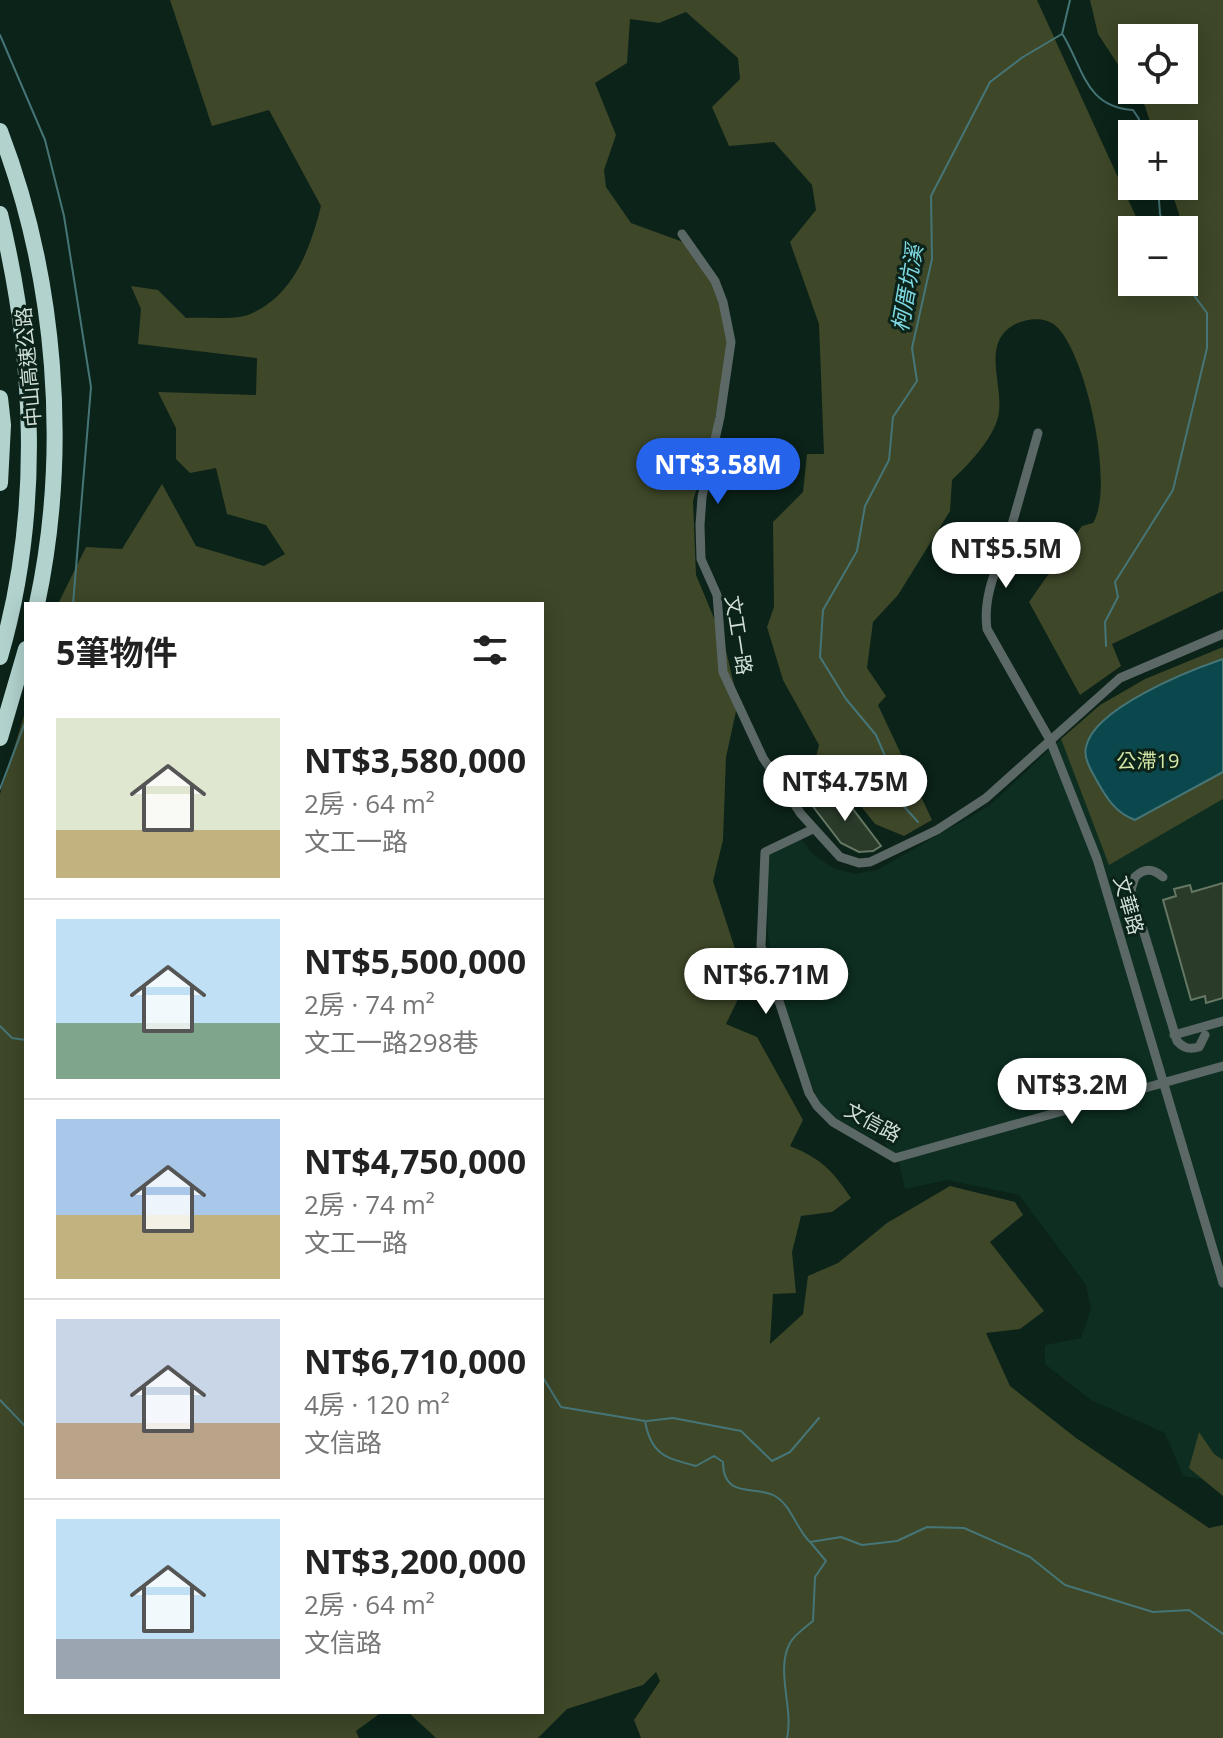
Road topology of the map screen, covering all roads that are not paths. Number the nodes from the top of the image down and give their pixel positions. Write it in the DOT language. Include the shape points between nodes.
graph roads {
  1 [pos="0,131"];
  2 [pos="0,214"];
  3 [pos="682,234"];
  4 [pos="0,398"];
  5 [pos="1038,433"];
  6 [pos="0,483"];
  7 [pos="37,602"];
  8 [pos="1223,634"];
  9 [pos="24,656"];
  10 [pos="0,657"];
  11 [pos="0,738"];
  12 [pos="1050,740"];
  13 [pos="813,829"];
  14 [pos="1163,877"];
  15 [pos="1223,1021"];
  16 [pos="1174,1035"];
  17 [pos="1205,1035"];
  18 [pos="1223,1066"];
  19 [pos="1164,1083"];
  20 [pos="1218,1246"];
  21 [pos="1223,1283"];
  1 -- 7 [label="highway, 中山高速公路" via="23,199 50,348 51,483"];
  2 -- 10 [label="highway, 中山高速公路" via="15,274 30,431 24,534"];
  3 -- 13 [label="street, 文工一路" via="715,281 731,342 700,525 701,559 717,595 723,672 763,758"];
  4 -- 6 [label="highway"];
  5 -- 12 [label="street, 文華路" via="984,612 999,655"];
  8 -- 12 [label="street, 文工一路" via="1120,678"];
  9 -- 11 [label="highway"];
  12 -- 13 [label="street, 文工一路" via="986,798 881,859 859,863 840,857"];
  12 -- 19 [label="street, 文華路" via="1097,859"];
  13 -- 19 [label="street, 文信路" via="765,852 761,946 809,1093 833,1122 895,1158"];
  14 -- 16 [label="street" via="1144,870 1131,885"];
  15 -- 16 [label="street"];
  16 -- 17 [label="street" via="1181,1046 1193,1049"];
  18 -- 19 [label="street, 文信路"];
  19 -- 20 [label="street, 文華路"];
  20 -- 21 [label="street, 文華路"];
}
